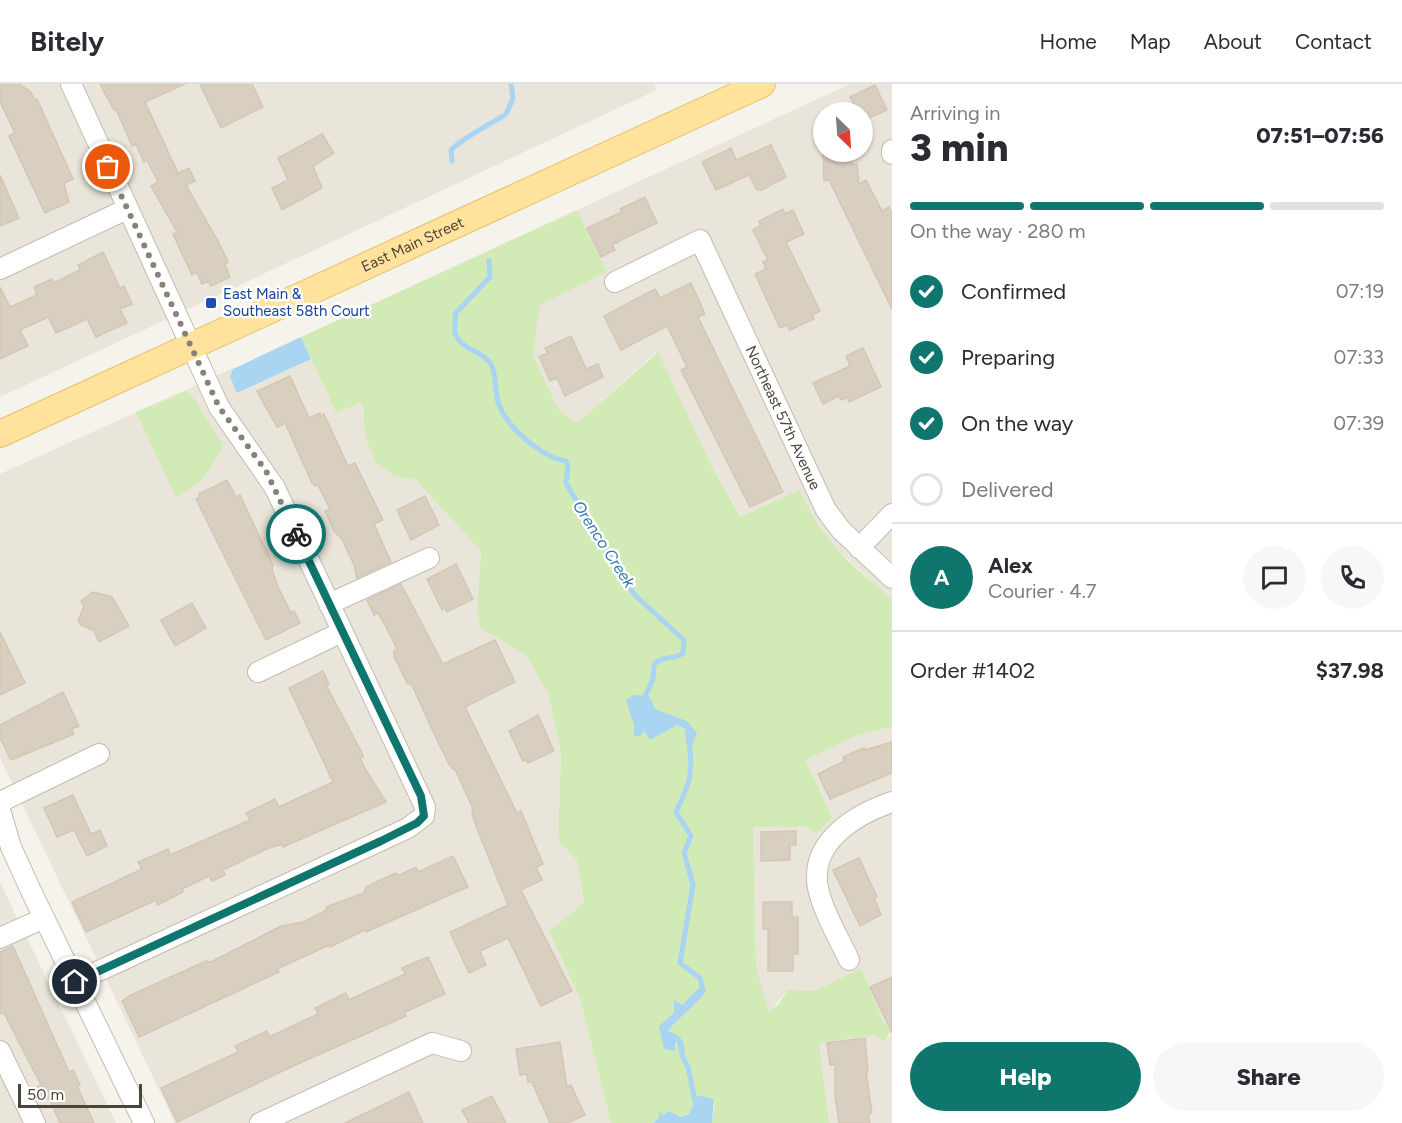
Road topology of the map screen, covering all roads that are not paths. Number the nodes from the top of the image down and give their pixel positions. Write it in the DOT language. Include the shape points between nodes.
graph roads {
  1 [pos="70,84"];
  2 [pos="762,84"];
  3 [pos="127,209"];
  4 [pos="0,269"];
  5 [pos="615,282"];
  6 [pos="191,345"];
  7 [pos="0,434"];
  8 [pos="892,514"];
  9 [pos="859,548"];
  10 [pos="429,558"];
  11 [pos="892,579"];
  12 [pos="329,604"];
  13 [pos="342,632"];
  14 [pos="258,672"];
  15 [pos="99,754"];
  16 [pos="0,802"];
  17 [pos="892,802"];
  18 [pos="0,810"];
  19 [pos="44,918"];
  20 [pos="0,938"];
  21 [pos="849,960"];
  22 [pos="75,982"];
  23 [pos="461,1051"];
  24 [pos="0,1052"];
  25 [pos="35,1123"];
  26 [pos="144,1123"];
  27 [pos="260,1123"];
  1 -- 3 [label="street"];
  2 -- 6 [label="main road, East Main Street"];
  3 -- 4 [label="street"];
  3 -- 6 [label="street"];
  5 -- 9 [label="street, Northeast 57th Avenue" via="700,240 826,510"];
  6 -- 7 [label="main road, East Main Street"];
  6 -- 12 [label="street" via="226,420 275,488"];
  8 -- 9 [label="street"];
  9 -- 11 [label="street, Northeast 57th Avenue"];
  10 -- 12 [label="street"];
  12 -- 13 [label="street"];
  13 -- 14 [label="street"];
  13 -- 22 [label="street" via="421,796 424,816 390,837"];
  15 -- 16 [label="street"];
  17 -- 21 [label="street" via="839,829 824,849 817,880 821,898"];
  18 -- 19 [label="street" via="11,847"];
  19 -- 20 [label="street"];
  19 -- 22 [label="street"];
  22 -- 26 [label="street"];
  23 -- 27 [label="street" via="432,1043"];
  24 -- 25 [label="street"];
}
